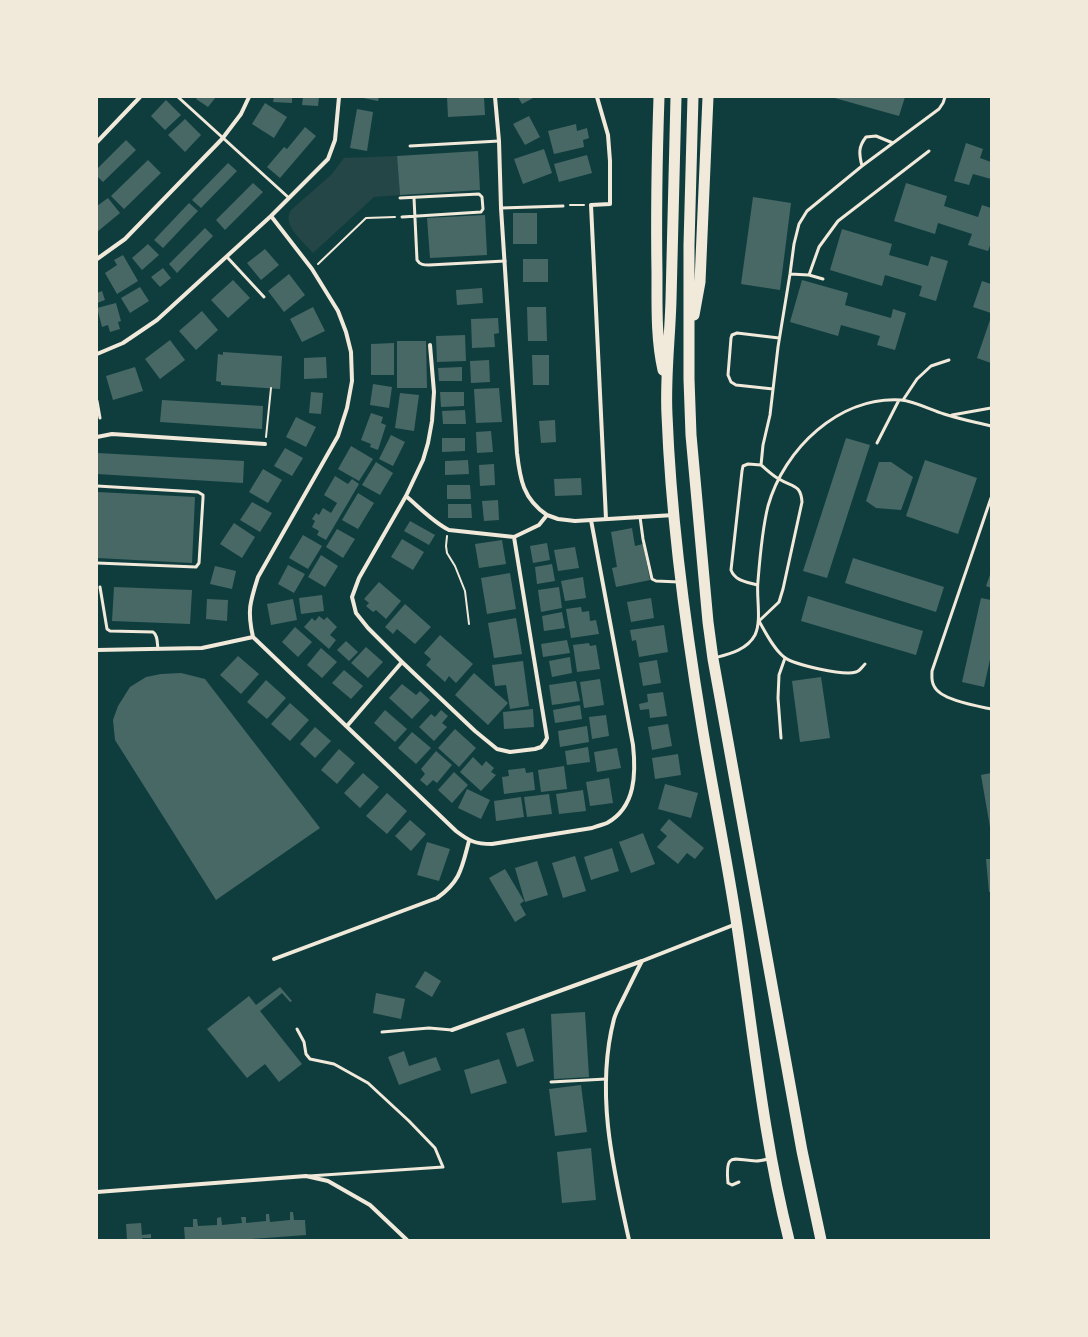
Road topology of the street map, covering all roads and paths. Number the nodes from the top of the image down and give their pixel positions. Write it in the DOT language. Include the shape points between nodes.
graph roads {
  1 [pos="140,97"];
  2 [pos="178,97"];
  3 [pos="249,97"];
  4 [pos="339,97"];
  5 [pos="495,97"];
  6 [pos="597,97"];
  7 [pos="658,97"];
  8 [pos="676,97"];
  9 [pos="693,97"];
  10 [pos="708,97"];
  11 [pos="945,97"];
  12 [pos="222,139"];
  13 [pos="499,141"];
  14 [pos="97,142"];
  15 [pos="893,144"];
  16 [pos="410,146"];
  17 [pos="929,150"];
  18 [pos="862,166"];
  19 [pos="289,198"];
  20 [pos="400,198"];
  21 [pos="414,198"];
  22 [pos="591,205"];
  23 [pos="563,206"];
  24 [pos="501,208"];
  25 [pos="271,216"];
  26 [pos="414,216"];
  27 [pos="402,217"];
  28 [pos="227,257"];
  29 [pos="97,259"];
  30 [pos="505,261"];
  31 [pos="320,262"];
  32 [pos="790,274"];
  33 [pos="809,275"];
  34 [pos="823,279"];
  35 [pos="264,297"];
  36 [pos="779,338"];
  37 [pos="430,345"];
  38 [pos="688,345"];
  39 [pos="97,354"];
  40 [pos="949,360"];
  41 [pos="666,381"];
  42 [pos="271,388"];
  43 [pos="773,388"];
  44 [pos="901,400"];
  45 [pos="97,401"];
  46 [pos="991,408"];
  47 [pos="950,416"];
  48 [pos="100,418"];
  49 [pos="991,426"];
  50 [pos="97,437"];
  51 [pos="877,443"];
  52 [pos="265,444"];
  53 [pos="761,465"];
  54 [pos="779,479"];
  55 [pos="97,486"];
  56 [pos="406,496"];
  57 [pos="991,498"];
  58 [pos="546,515"];
  59 [pos="674,515"];
  60 [pos="640,517"];
  61 [pos="606,519"];
  62 [pos="591,520"];
  63 [pos="449,530"];
  64 [pos="514,537"];
  65 [pos="97,564"];
  66 [pos="681,582"];
  67 [pos="757,585"];
  68 [pos="100,587"];
  69 [pos="759,621"];
  70 [pos="469,624"];
  71 [pos="253,637"];
  72 [pos="158,649"];
  73 [pos="97,650"];
  74 [pos="785,658"];
  75 [pos="713,659"];
  76 [pos="402,662"];
  77 [pos="865,664"];
  78 [pos="991,710"];
  79 [pos="348,726"];
  80 [pos="781,738"];
  81 [pos="469,840"];
  82 [pos="737,924"];
  83 [pos="274,959"];
  84 [pos="642,961"];
  85 [pos="297,1028"];
  86 [pos="452,1030"];
  87 [pos="382,1032"];
  88 [pos="606,1079"];
  89 [pos="551,1082"];
  90 [pos="772,1158"];
  91 [pos="306,1176"];
  92 [pos="739,1182"];
  93 [pos="97,1192"];
  94 [pos="406,1240"];
  95 [pos="629,1240"];
  96 [pos="789,1240"];
  97 [pos="821,1240"];
  1 -- 14 [label="street"];
  2 -- 12 [label="lane"];
  3 -- 12 [label="street"];
  4 -- 19 [label="street" via="335,140 328,159"];
  5 -- 13 [label="street"];
  6 -- 22 [label="street" via="608,136 610,204"];
  7 -- 41 [label="highway" via="657,302 659,353"];
  8 -- 41 [label="highway" via="671,303"];
  9 -- 38 [label="highway"];
  10 -- 38 [label="highway" via="700,282"];
  11 -- 15 [label="lane" via="939,109"];
  12 -- 19 [label="lane"];
  12 -- 29 [label="street" via="125,239"];
  13 -- 16 [label="lane"];
  13 -- 24 [label="street"];
  15 -- 18 [label="lane"];
  15 -- 18 [label="lane" via="876,136 866,137 860,144"];
  17 -- 33 [label="lane" via="838,221 819,247"];
  18 -- 32 [label="lane" via="807,211 799,224"];
  19 -- 25 [label="street"];
  20 -- 21 [label="lane"];
  21 -- 26 [label="lane"];
  21 -- 26 [label="lane" via="479,194 482,197 483,209 481,212"];
  22 -- 23 [label="path"];
  22 -- 61 [label="street"];
  23 -- 24 [label="lane"];
  24 -- 30 [label="street"];
  25 -- 28 [label="street"];
  25 -- 71 [label="street" via="312,269 338,311 352,352 352,381 338,436 258,576 250,602 249,620"];
  26 -- 27 [label="lane"];
  26 -- 30 [label="lane" via="419,264"];
  27 -- 31 [label="path" via="366,218"];
  28 -- 35 [label="lane"];
  28 -- 39 [label="street" via="158,320 123,343"];
  30 -- 58 [label="street" via="520,475 526,493 538,510"];
  32 -- 33 [label="lane"];
  32 -- 36 [label="lane"];
  33 -- 34 [label="lane"];
  36 -- 43 [label="lane"];
  36 -- 43 [label="lane" via="737,333 731,338 728,375 731,382 736,385"];
  37 -- 56 [label="street" via="434,392 432,421 423,460"];
  38 -- 75 [label="highway" via="691,435"];
  40 -- 44 [label="lane" via="931,366"];
  41 -- 59 [label="highway"];
  42 -- 52 [label="path"];
  43 -- 53 [label="lane"];
  44 -- 47 [label="lane"];
  44 -- 51 [label="lane"];
  44 -- 54 [label="lane" via="866,403 824,425 790,458"];
  45 -- 48 [label="lane"];
  46 -- 47 [label="lane"];
  47 -- 49 [label="lane"];
  50 -- 52 [label="street" via="112,434"];
  53 -- 54 [label="lane"];
  53 -- 67 [label="lane" via="743,466 731,570 737,578"];
  54 -- 67 [label="lane" via="768,505"];
  54 -- 69 [label="lane" via="798,488 802,494 802,502 779,602"];
  55 -- 65 [label="lane" via="198,492 203,498 199,563 196,567"];
  56 -- 63 [label="street"];
  56 -- 76 [label="street" via="359,578 352,598 356,613"];
  57 -- 78 [label="lane" via="932,671 934,688 941,694"];
  58 -- 62 [label="street" via="575,521"];
  58 -- 64 [label="street" via="540,525"];
  59 -- 60 [label="street"];
  59 -- 66 [label="highway"];
  60 -- 61 [label="street"];
  60 -- 66 [label="lane" via="652,579"];
  61 -- 62 [label="street"];
  62 -- 81 [label="street" via="633,745 635,764 632,792 616,816 592,828 492,844 480,844"];
  63 -- 64 [label="street"];
  63 -- 70 [label="path" via="446,540 447,553 465,591"];
  64 -- 76 [label="street" via="547,733 546,742 535,749 510,752 497,749"];
  66 -- 82 [label="highway" via="702,725"];
  67 -- 69 [label="lane"];
  68 -- 72 [label="lane" via="107,630 153,632 157,638"];
  69 -- 74 [label="lane" via="774,646"];
  69 -- 75 [label="lane" via="750,642 742,648"];
  71 -- 72 [label="street" via="202,648"];
  71 -- 79 [label="street"];
  72 -- 73 [label="street"];
  74 -- 77 [label="lane" via="815,668 846,674 858,672"];
  74 -- 80 [label="lane" via="779,675"];
  75 -- 97 [label="highway" via="802,1151"];
  76 -- 79 [label="street"];
  79 -- 81 [label="street" via="456,831"];
  81 -- 83 [label="street" via="456,882 437,898"];
  82 -- 84 [label="street"];
  82 -- 90 [label="highway"];
  84 -- 86 [label="street"];
  84 -- 88 [label="street" via="615,1017 608,1050"];
  85 -- 91 [label="lane" via="310,1059 334,1064 368,1083 435,1148 443,1167"];
  86 -- 87 [label="lane" via="429,1028"];
  88 -- 89 [label="lane"];
  88 -- 95 [label="street" via="610,1142"];
  90 -- 92 [label="lane" via="757,1161 735,1158 727,1165 728,1183 732,1185"];
  90 -- 96 [label="highway"];
  91 -- 93 [label="street"];
  91 -- 94 [label="street" via="328,1180 370,1205"];
}
